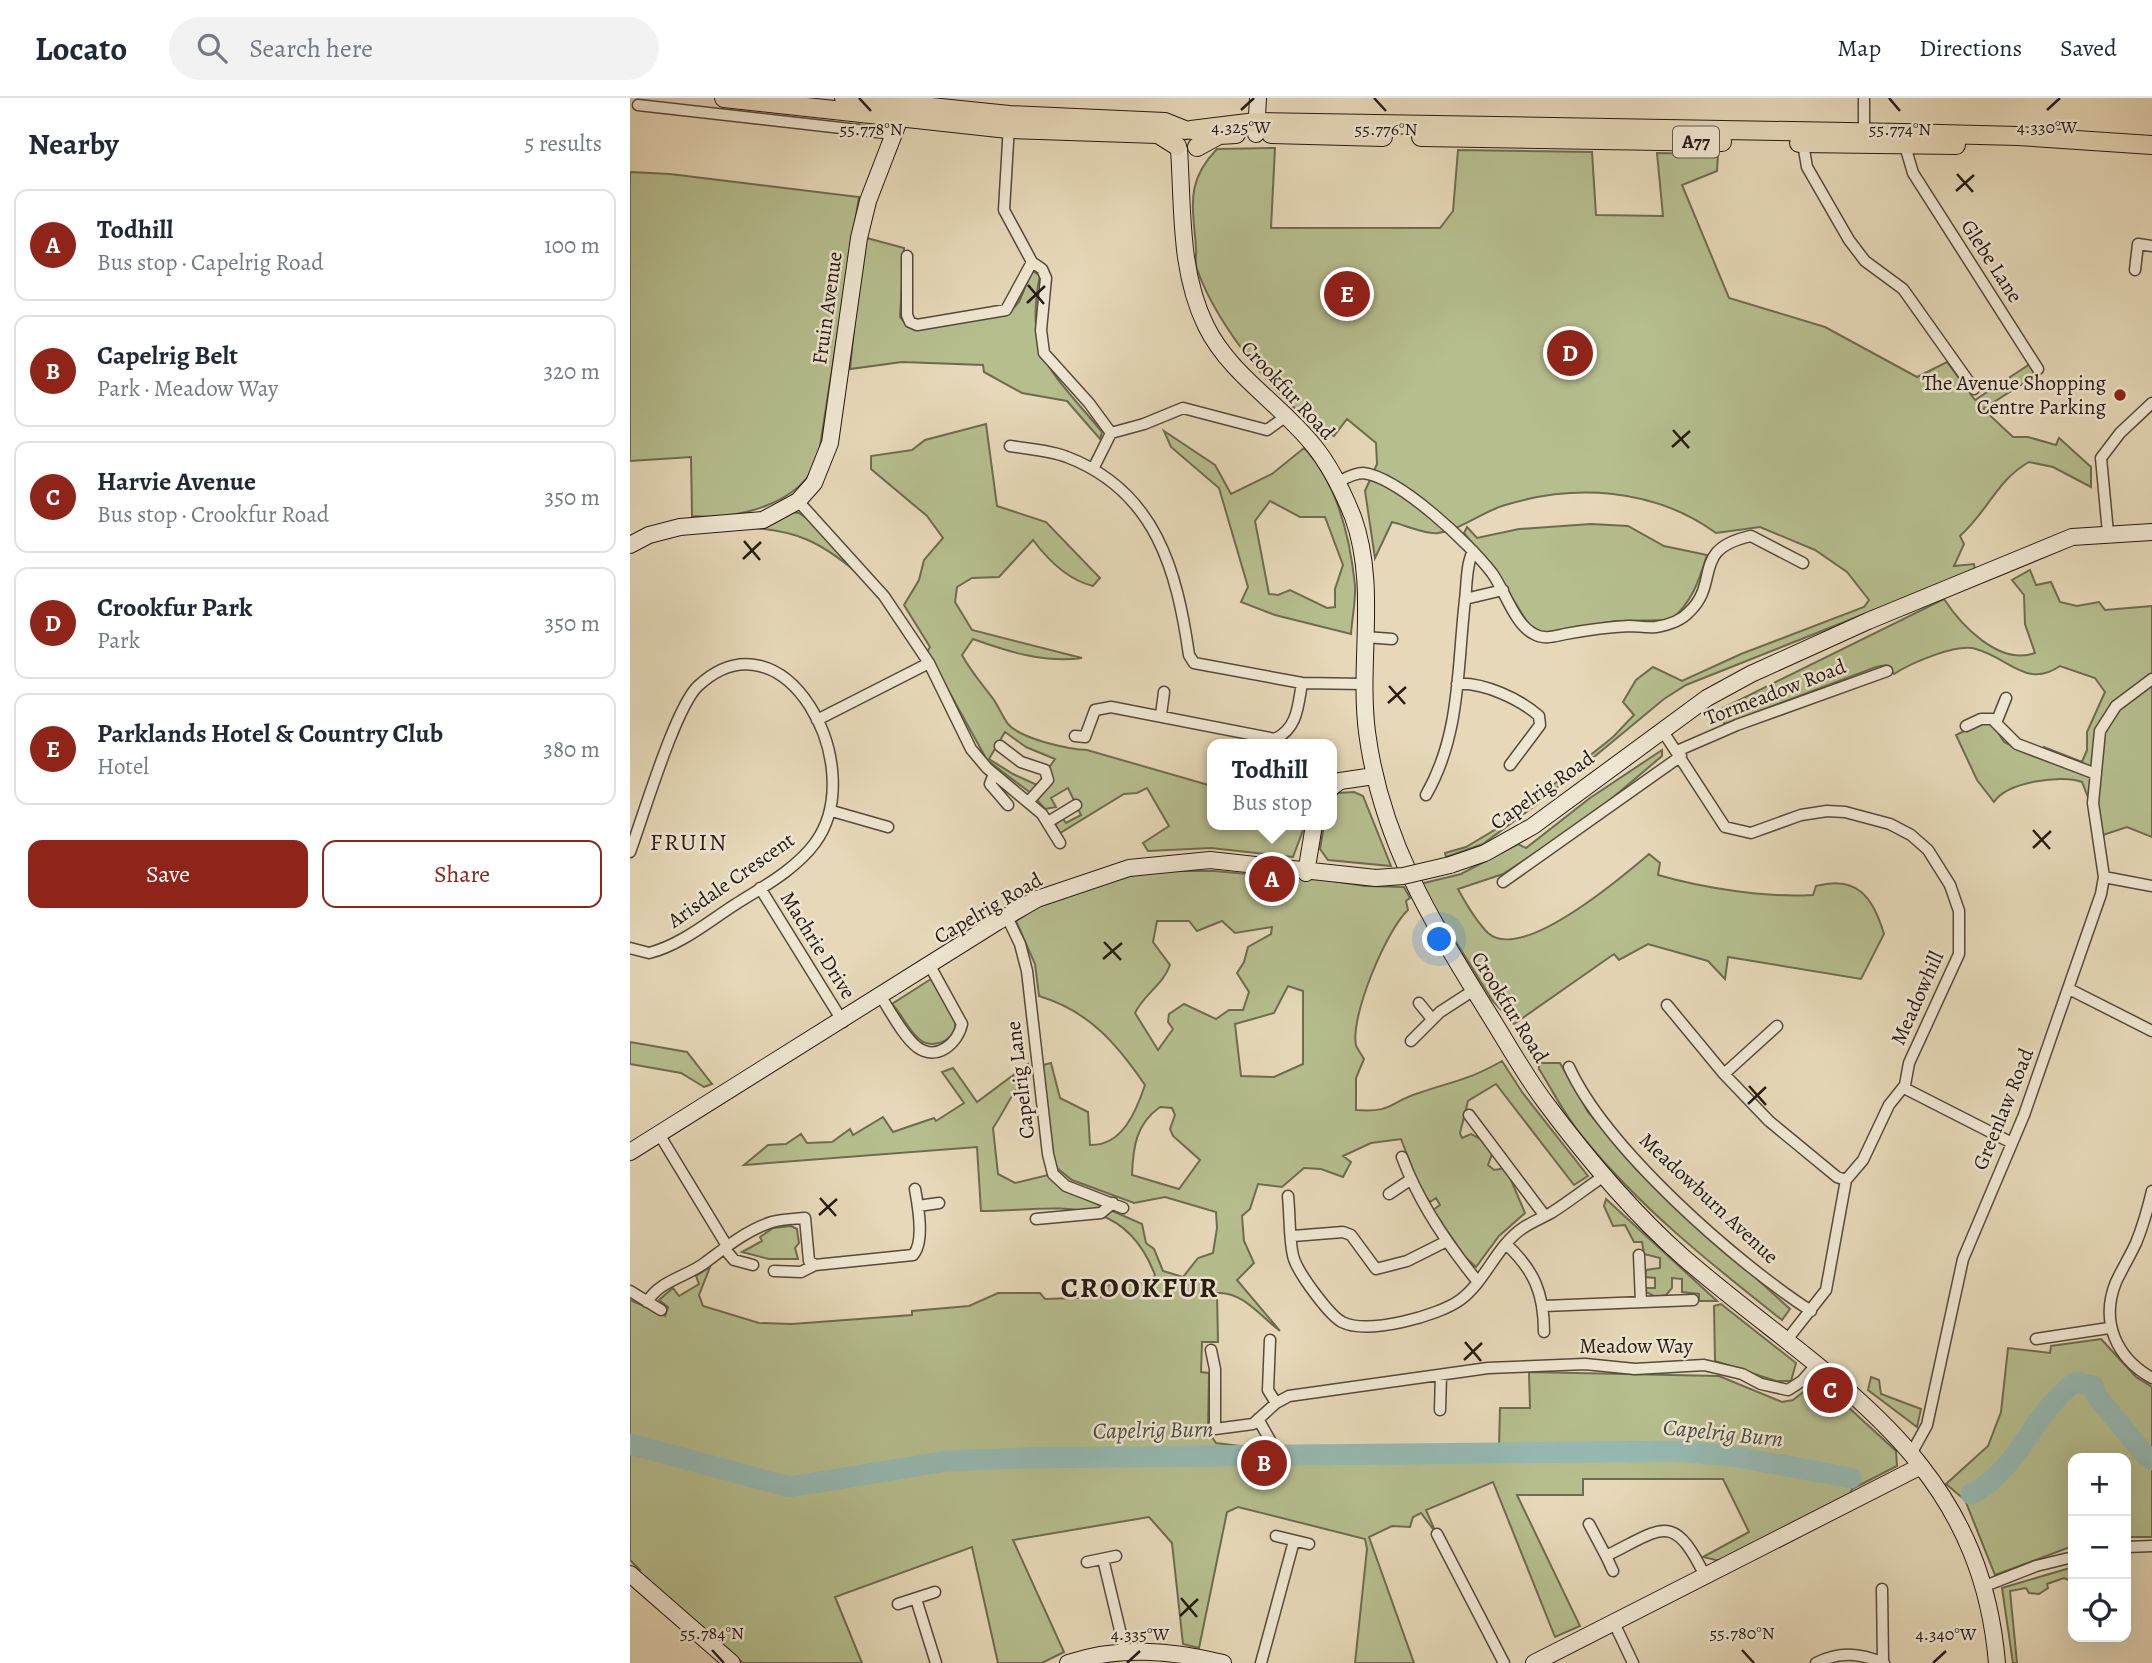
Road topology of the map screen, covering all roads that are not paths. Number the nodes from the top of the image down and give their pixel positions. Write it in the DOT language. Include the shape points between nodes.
graph roads {
  1 [pos="724,98"];
  2 [pos="845,98"];
  3 [pos="1258,98"];
  4 [pos="1864,98"];
  5 [pos="638,105"];
  6 [pos="898,114"];
  7 [pos="1009,122"];
  8 [pos="1256,128"];
  9 [pos="1802,137"];
  10 [pos="1864,139"];
  11 [pos="1903,140"];
  12 [pos="1187,142"];
  13 [pos="2152,145"];
  14 [pos="2152,157"];
  15 [pos="2152,246"];
  16 [pos="907,256"];
  17 [pos="1031,262"];
  18 [pos="2135,270"];
  19 [pos="2038,369"];
  20 [pos="1974,389"];
  21 [pos="2152,403"];
  22 [pos="1285,417"];
  23 [pos="1111,433"];
  24 [pos="1010,446"];
  25 [pos="1093,469"];
  26 [pos="1338,482"];
  27 [pos="798,501"];
  28 [pos="2152,532"];
  29 [pos="2108,533"];
  30 [pos="630,545"];
  31 [pos="1473,551"];
  32 [pos="1802,564"];
  33 [pos="1503,590"];
  34 [pos="1465,599"];
  35 [pos="1366,636"];
  36 [pos="1392,639"];
  37 [pos="929,663"];
  38 [pos="1887,671"];
  39 [pos="2152,680"];
  40 [pos="1302,683"];
  41 [pos="1364,684"];
  42 [pos="1457,684"];
  43 [pos="1164,692"];
  44 [pos="2006,698"];
  45 [pos="1161,715"];
  46 [pos="817,720"];
  47 [pos="1996,723"];
  48 [pos="1966,726"];
  49 [pos="1662,730"];
  50 [pos="1075,736"];
  51 [pos="1000,746"];
  52 [pos="1679,753"];
  53 [pos="1510,765"];
  54 [pos="994,774"];
  55 [pos="2096,774"];
  56 [pos="1374,776"];
  57 [pos="1337,783"];
  58 [pos="1426,795"];
  59 [pos="1029,801"];
  60 [pos="1008,805"];
  61 [pos="1076,805"];
  62 [pos="832,811"];
  63 [pos="1048,822"];
  64 [pos="888,827"];
  65 [pos="1313,830"];
  66 [pos="1060,843"];
  67 [pos="630,852"];
  68 [pos="1306,873"];
  69 [pos="2105,877"];
  70 [pos="1503,882"];
  71 [pos="2152,886"];
  72 [pos="760,888"];
  73 [pos="1007,917"];
  74 [pos="630,948"];
  75 [pos="930,966"];
  76 [pos="2069,989"];
  77 [pos="1474,990"];
  78 [pos="881,997"];
  79 [pos="1419,1003"];
  80 [pos="1667,1005"];
  81 [pos="1432,1020"];
  82 [pos="843,1022"];
  83 [pos="1777,1027"];
  84 [pos="2152,1031"];
  85 [pos="1411,1041"];
  86 [pos="1569,1067"];
  87 [pos="1724,1074"];
  88 [pos="1904,1088"];
  89 [pos="1469,1115"];
  90 [pos="659,1135"];
  91 [pos="2010,1142"];
  92 [pos="630,1152"];
  93 [pos="1402,1157"];
  94 [pos="1604,1176"];
  95 [pos="1410,1180"];
  96 [pos="1846,1180"];
  97 [pos="915,1189"];
  98 [pos="2152,1191"];
  99 [pos="1389,1194"];
  100 [pos="1288,1196"];
  101 [pos="939,1203"];
  102 [pos="918,1206"];
  103 [pos="1545,1216"];
  104 [pos="1036,1219"];
  105 [pos="1293,1236"];
  106 [pos="1445,1242"];
  107 [pos="1506,1244"];
  108 [pos="726,1247"];
  109 [pos="1639,1255"];
  110 [pos="753,1265"];
  111 [pos="815,1265"];
  112 [pos="774,1271"];
  113 [pos="1478,1282"];
  114 [pos="630,1292"];
  115 [pos="1693,1300"];
  116 [pos="647,1302"];
  117 [pos="1641,1302"];
  118 [pos="1544,1306"];
  119 [pos="661,1310"];
  120 [pos="1811,1311"];
  121 [pos="2109,1328"];
  122 [pos="1544,1332"];
  123 [pos="2036,1339"];
  124 [pos="1270,1340"];
  125 [pos="1786,1341"];
  126 [pos="1211,1350"];
  127 [pos="1816,1365"];
  128 [pos="1441,1375"];
  129 [pos="2152,1378"];
  130 [pos="1276,1403"];
  131 [pos="1440,1410"];
  132 [pos="1258,1419"];
  133 [pos="1271,1443"];
  134 [pos="1916,1460"];
  135 [pos="1590,1524"];
  136 [pos="1437,1534"];
  137 [pos="1276,1536"];
  138 [pos="1294,1541"];
  139 [pos="1309,1544"];
  140 [pos="2152,1546"];
  141 [pos="2131,1547"];
  142 [pos="1115,1556"];
  143 [pos="1605,1556"];
  144 [pos="2068,1558"];
  145 [pos="1103,1559"];
  146 [pos="1087,1562"];
  147 [pos="1613,1571"];
  148 [pos="1706,1578"];
  149 [pos="633,1582"];
  150 [pos="1985,1586"];
  151 [pos="1882,1589"];
  152 [pos="935,1592"];
  153 [pos="916,1599"];
  154 [pos="898,1604"];
  155 [pos="1883,1604"];
  156 [pos="1871,1606"];
  157 [pos="1614,1623"];
  158 [pos="1125,1651"];
  159 [pos="1195,1660"];
  160 [pos="732,1663"];
  161 [pos="936,1663"];
  162 [pos="1068,1663"];
  163 [pos="1223,1663"];
  164 [pos="1261,1663"];
  165 [pos="1504,1663"];
  166 [pos="1534,1663"];
  167 [pos="1633,1663"];
  168 [pos="1816,1663"];
  169 [pos="1884,1663"];
  170 [pos="1997,1663"];
  1 -- 6 [label="main road"];
  2 -- 6 [label="main road"];
  3 -- 8 [label="street"];
  4 -- 10 [label="street"];
  5 -- 6 [label="street"];
  6 -- 7 [label="main road"];
  6 -- 27 [label="street, Fruin Avenue" via="859,238 830,443 814,484"];
  7 -- 12 [label="main road" via="1158,134"];
  7 -- 17 [label="street" via="1004,210"];
  8 -- 9 [label="main road, A77"];
  8 -- 12 [label="main road, A77"];
  9 -- 10 [label="main road, A77"];
  9 -- 20 [label="street" via="1807,167 1849,240 1865,261 1903,289"];
  10 -- 11 [label="main road, A77"];
  11 -- 13 [label="main road, A77" via="2085,139"];
  11 -- 14 [label="main road, A77"];
  11 -- 19 [label="street, Glebe Lane" via="1913,173"];
  12 -- 22 [label="street, Crookfur Road" via="1181,181 1185,254 1194,293 1207,328 1227,359"];
  15 -- 18 [label="street" via="2138,244"];
  16 -- 17 [label="street" via="907,316 917,325 1006,310"];
  17 -- 23 [label="street" via="1046,278 1041,330 1044,353"];
  21 -- 29 [label="street" via="2101,458"];
  22 -- 23 [label="street" via="1267,430 1183,408"];
  22 -- 26 [label="street, Crookfur Road" via="1313,444"];
  23 -- 25 [label="street"];
  24 -- 25 [label="street" via="1066,456"];
  25 -- 40 [label="street" via="1124,492 1157,534 1169,560 1194,663"];
  26 -- 31 [label="street" via="1363,473 1388,482 1455,531"];
  26 -- 35 [label="street, Crookfur Road" via="1364,560"];
  27 -- 30 [label="street, Fruin Avenue" via="763,520 680,527"];
  27 -- 37 [label="street" via="884,596"];
  28 -- 29 [label="street, Capelrig Road"];
  29 -- 49 [label="street, Capelrig Road" via="2072,537 1868,621 1751,674"];
  31 -- 33 [label="street"];
  31 -- 34 [label="street"];
  32 -- 33 [label="street" via="1751,536 1733,540 1719,548 1710,564 1701,598 1675,622 1545,638 1523,625"];
  33 -- 34 [label="street"];
  34 -- 42 [label="street"];
  35 -- 36 [label="street"];
  35 -- 41 [label="street, Crookfur Road"];
  37 -- 46 [label="street"];
  37 -- 54 [label="street" via="971,749"];
  38 -- 52 [label="street, Tormeadow Road" via="1738,725"];
  39 -- 55 [label="street, Greenlaw Road" via="2116,706 2100,731"];
  40 -- 41 [label="street"];
  40 -- 45 [label="street" via="1294,721 1288,733 1275,739"];
  41 -- 56 [label="street, Crookfur Road"];
  42 -- 53 [label="street" via="1491,691 1539,716 1540,725"];
  42 -- 58 [label="street" via="1452,733"];
  43 -- 45 [label="street"];
  44 -- 47 [label="street"];
  45 -- 50 [label="street" via="1095,709 1085,737"];
  46 -- 62 [label="street" via="832,755"];
  46 -- 67 [label="street" via="788,680 769,669 745,662 720,669 696,688 679,718"];
  47 -- 48 [label="street" via="1981,719"];
  47 -- 55 [label="street" via="2017,744"];
  49 -- 52 [label="street, Meadowhill"];
  49 -- 68 [label="street, Capelrig Road, bridge" via="1533,826 1485,853 1403,876"];
  51 -- 59 [label="street" via="1048,774"];
  52 -- 70 [label="street, Tormeadow Road"];
  52 -- 88 [label="street, Meadowhill" via="1725,827 1751,833 1801,815 1844,811 1889,824 1928,850 1950,885 1959,911 1959,954 1909,1063"];
  54 -- 59 [label="street"];
  54 -- 60 [label="street" via="990,783"];
  55 -- 69 [label="street, Greenlaw Road" via="2093,803"];
  56 -- 57 [label="street"];
  56 -- 77 [label="street, Crookfur Road" via="1401,860"];
  59 -- 63 [label="street"];
  61 -- 63 [label="street"];
  62 -- 64 [label="street"];
  62 -- 72 [label="street, Arisdale Crescent" via="808,851"];
  63 -- 66 [label="street"];
  65 -- 68 [label="street"];
  68 -- 73 [label="street, Capelrig Road" via="1210,860 1129,868 1037,899"];
  69 -- 71 [label="street"];
  69 -- 76 [label="street, Greenlaw Road"];
  72 -- 74 [label="street, Arisdale Crescent" via="663,950 649,953"];
  72 -- 82 [label="street, Machrie Drive"];
  73 -- 75 [label="street, Capelrig Road"];
  73 -- 104 [label="street, Capelrig Lane" via="1027,971 1053,1174 1066,1186 1118,1205 1101,1213"];
  75 -- 78 [label="street, Capelrig Road"];
  75 -- 78 [label="street, Capelrig Road" via="962,1024 953,1043 943,1051 916,1047"];
  76 -- 84 [label="street"];
  76 -- 91 [label="street, Greenlaw Road"];
  77 -- 81 [label="street"];
  77 -- 94 [label="street, Crookfur Road" via="1543,1100"];
  78 -- 82 [label="street, Capelrig Road"];
  79 -- 81 [label="street"];
  80 -- 87 [label="street"];
  81 -- 85 [label="street"];
  82 -- 90 [label="street, Capelrig Road"];
  83 -- 87 [label="street"];
  86 -- 120 [label="street, Meadowburn Avenue" via="1608,1128 1658,1182 1713,1234"];
  87 -- 96 [label="street" via="1769,1121"];
  88 -- 91 [label="street"];
  88 -- 96 [label="street, Meadowhill" via="1889,1105 1863,1160"];
  89 -- 103 [label="street"];
  90 -- 92 [label="street, Capelrig Road"];
  90 -- 108 [label="street"];
  91 -- 134 [label="street, Greenlaw Road" via="1963,1259"];
  93 -- 95 [label="street"];
  94 -- 103 [label="street"];
  94 -- 125 [label="street, Crookfur Road" via="1680,1254"];
  95 -- 99 [label="street"];
  95 -- 106 [label="street"];
  96 -- 120 [label="street, Meadowhill" via="1830,1275"];
  97 -- 102 [label="street"];
  98 -- 121 [label="street" via="2136,1243 2115,1284"];
  100 -- 105 [label="street"];
  101 -- 102 [label="street"];
  102 -- 111 [label="street" via="917,1251 913,1255"];
  103 -- 107 [label="street" via="1523,1227"];
  105 -- 106 [label="street" via="1351,1235 1376,1269 1407,1261"];
  105 -- 113 [label="street" via="1295,1263 1328,1310 1356,1326 1438,1313"];
  106 -- 113 [label="street"];
  107 -- 113 [label="street"];
  107 -- 118 [label="street" via="1533,1275"];
  108 -- 110 [label="street" via="734,1260"];
  108 -- 111 [label="street" via="775,1221 805,1218 809,1261"];
  108 -- 116 [label="street" via="660,1288"];
  109 -- 117 [label="street"];
  111 -- 112 [label="street" via="801,1272"];
  114 -- 116 [label="street"];
  115 -- 117 [label="street"];
  116 -- 119 [label="street"];
  117 -- 118 [label="street"];
  118 -- 122 [label="street"];
  120 -- 125 [label="street, Meadowhill"];
  121 -- 123 [label="street"];
  121 -- 129 [label="street" via="2138,1371"];
  124 -- 130 [label="street" via="1268,1390"];
  125 -- 127 [label="street, Crookfur Road"];
  126 -- 132 [label="street, Meadow Way" via="1215,1429 1243,1428"];
  127 -- 128 [label="street, Meadow Way" via="1788,1390 1704,1365 1635,1369 1584,1364"];
  127 -- 134 [label="street, Crookfur Road" via="1880,1419"];
  128 -- 130 [label="street, Meadow Way" via="1314,1391"];
  128 -- 131 [label="street"];
  130 -- 132 [label="street, Meadow Way"];
  132 -- 133 [label="street"];
  134 -- 148 [label="street"];
  134 -- 150 [label="street, Crookfur Road" via="1949,1504"];
  135 -- 143 [label="street"];
  136 -- 165 [label="street"];
  137 -- 138 [label="street"];
  138 -- 139 [label="street"];
  138 -- 164 [label="street"];
  140 -- 141 [label="street"];
  142 -- 145 [label="street"];
  143 -- 147 [label="street"];
  143 -- 148 [label="street" via="1657,1531 1672,1530 1693,1551"];
  144 -- 150 [label="street"];
  145 -- 146 [label="street"];
  145 -- 158 [label="street"];
  148 -- 157 [label="street"];
  149 -- 160 [label="street"];
  150 -- 170 [label="street, Crookfur Road"];
  151 -- 155 [label="street"];
  152 -- 153 [label="street"];
  153 -- 154 [label="street"];
  153 -- 161 [label="street"];
  155 -- 156 [label="street"];
  155 -- 169 [label="street"];
  157 -- 166 [label="street"];
  157 -- 167 [label="street"];
  158 -- 159 [label="street" via="1155,1651"];
  158 -- 162 [label="street"];
  159 -- 163 [label="street"];
  168 -- 169 [label="street" via="1849,1653"];
}
